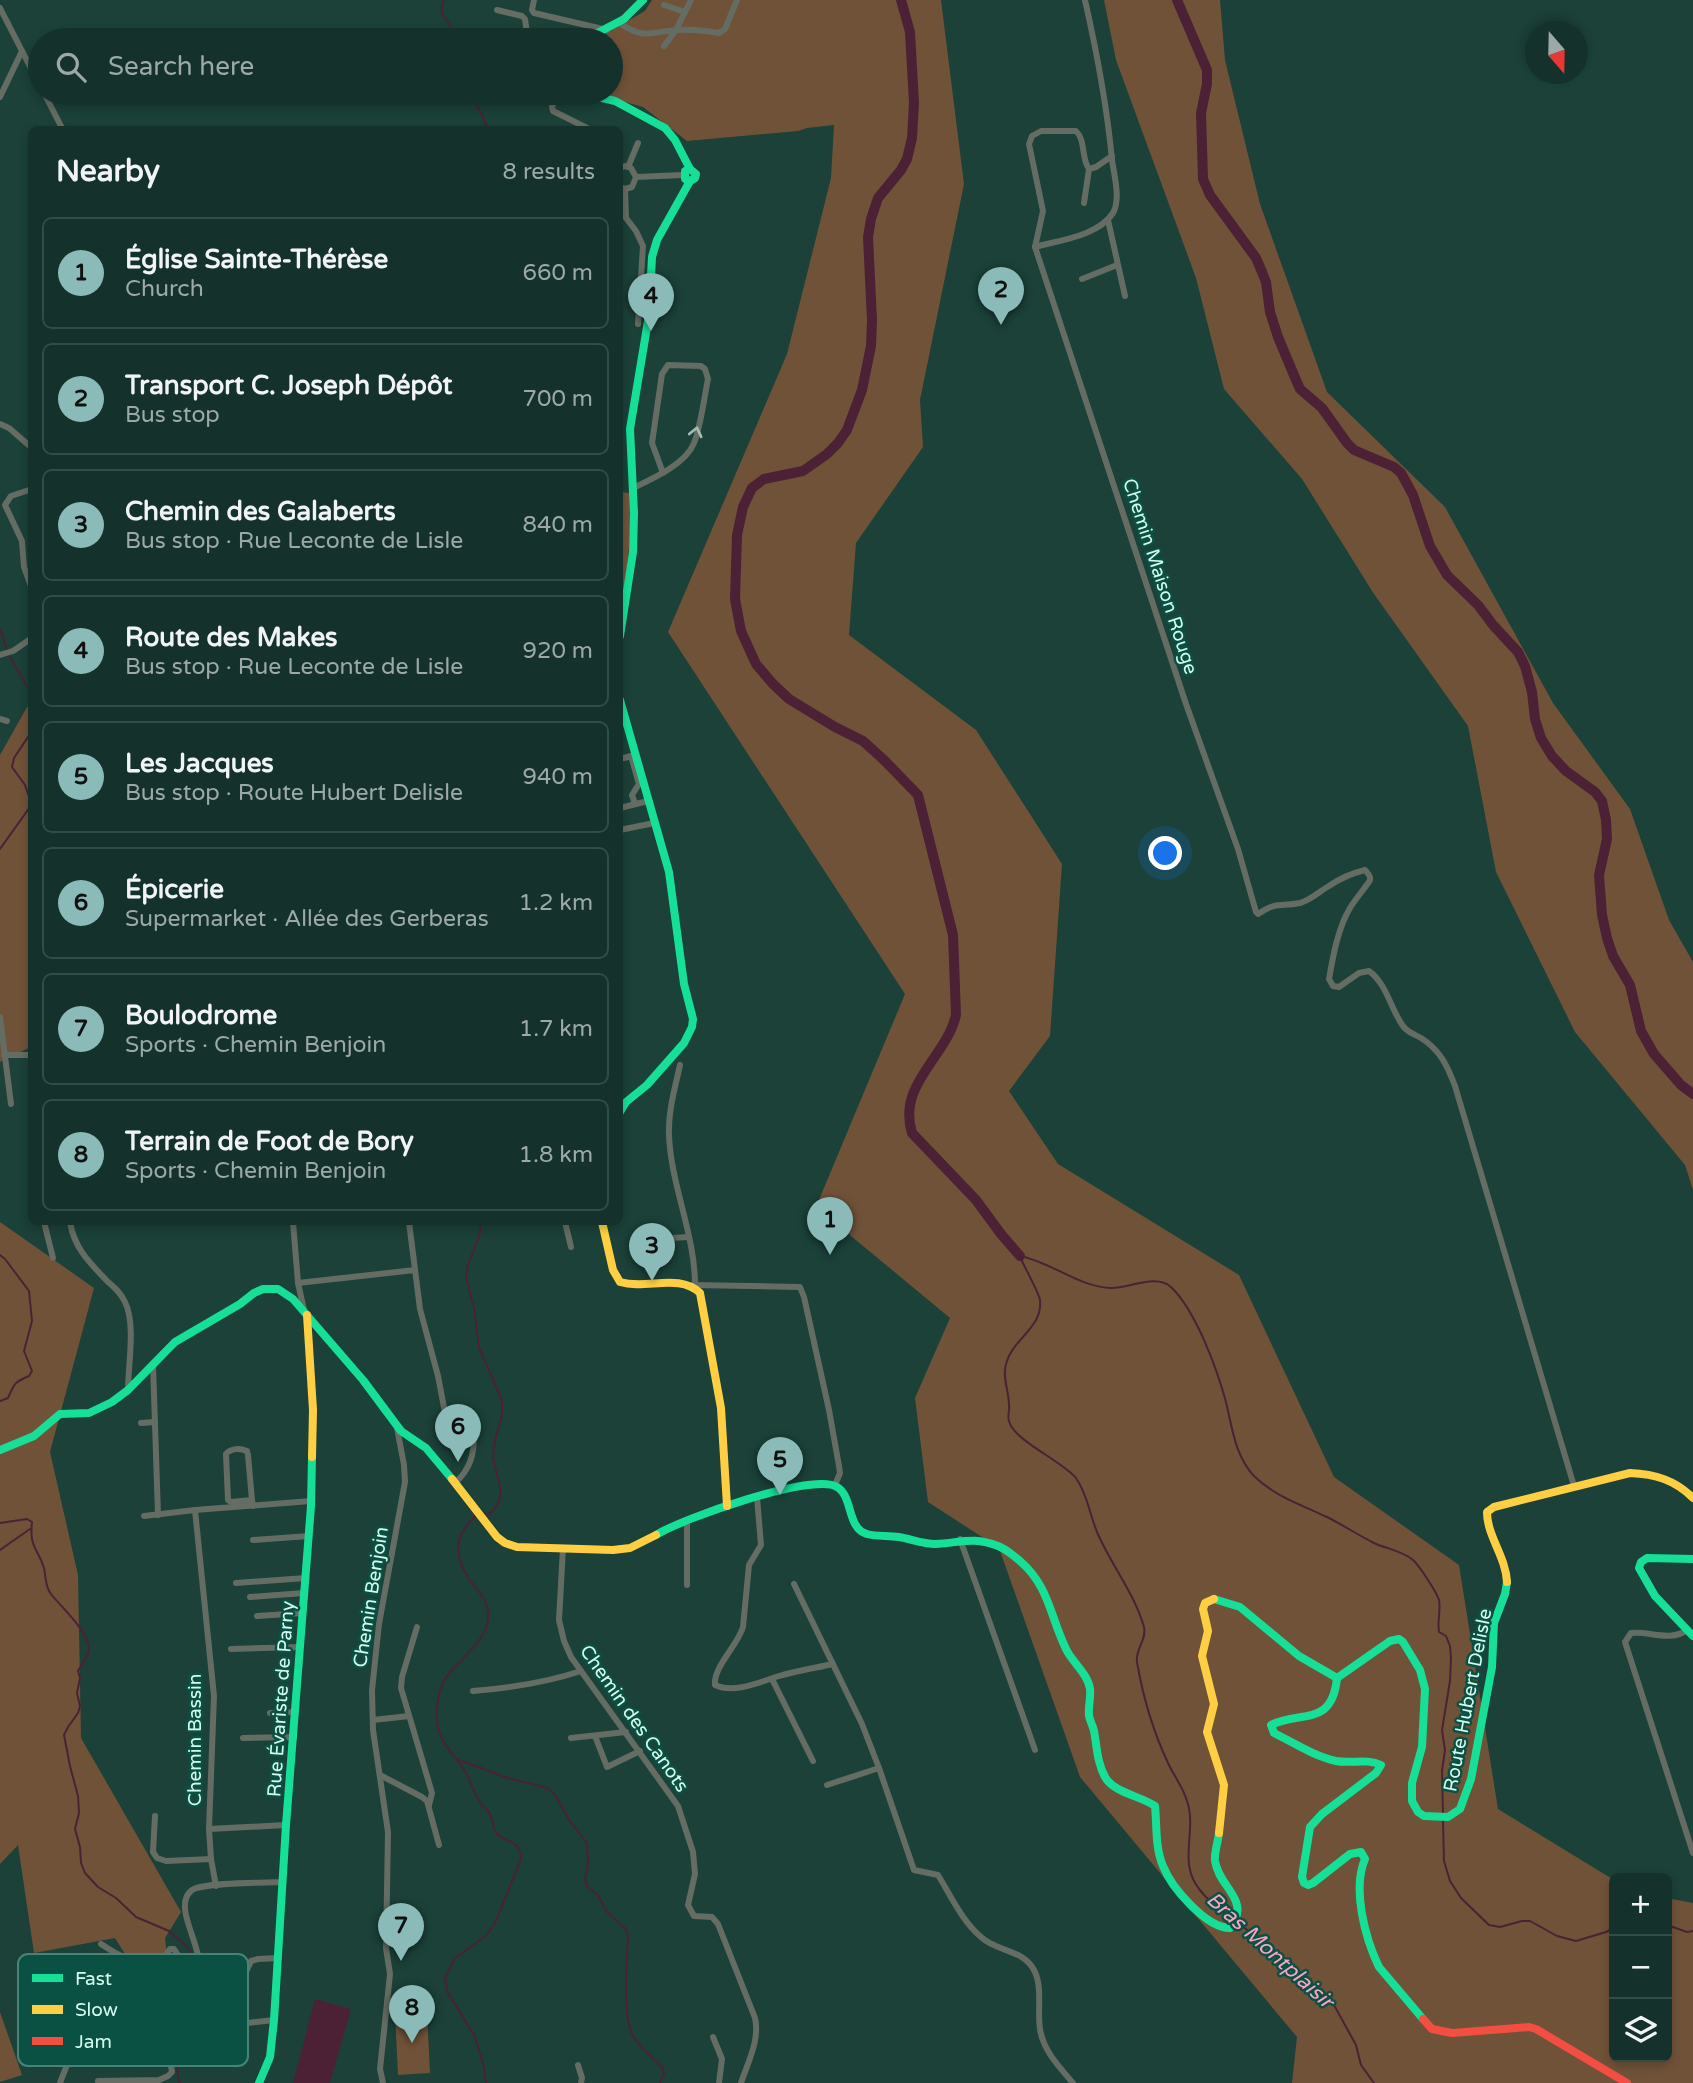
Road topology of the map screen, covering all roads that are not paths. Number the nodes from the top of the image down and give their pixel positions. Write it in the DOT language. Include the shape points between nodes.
graph roads {
  1 [pos="534,0"];
  2 [pos="643,0"];
  3 [pos="691,0"];
  4 [pos="737,0"];
  5 [pos="1085,0"];
  6 [pos="664,5"];
  7 [pos="0,8"];
  8 [pos="497,10"];
  9 [pos="685,12"];
  10 [pos="619,23"];
  11 [pos="526,28"];
  12 [pos="598,28"];
  13 [pos="610,28"];
  14 [pos="676,30"];
  15 [pos="664,46"];
  16 [pos="22,51"];
  17 [pos="28,63"];
  18 [pos="0,97"];
  19 [pos="50,105"];
  20 [pos="553,105"];
  21 [pos="622,105"];
  22 [pos="61,126"];
  23 [pos="583,126"];
  24 [pos="638,143"];
  25 [pos="1112,156"];
  26 [pos="628,167"];
  27 [pos="623,168"];
  28 [pos="1089,169"];
  29 [pos="688,175"];
  30 [pos="636,177"];
  31 [pos="623,188"];
  32 [pos="623,196"];
  33 [pos="1084,203"];
  34 [pos="1108,220"];
  35 [pos="1035,247"];
  36 [pos="1117,265"];
  37 [pos="1082,279"];
  38 [pos="1125,296"];
  39 [pos="638,324"];
  40 [pos="0,425"];
  41 [pos="28,445"];
  42 [pos="663,473"];
  43 [pos="634,488"];
  44 [pos="28,490"];
  45 [pos="3,505"];
  46 [pos="28,578"];
  47 [pos="623,616"];
  48 [pos="28,641"];
  49 [pos="0,655"];
  50 [pos="623,726"];
  51 [pos="623,758"];
  52 [pos="648,801"];
  53 [pos="635,804"];
  54 [pos="623,807"];
  55 [pos="654,823"];
  56 [pos="623,829"];
  57 [pos="0,1017"];
  58 [pos="4,1055"];
  59 [pos="28,1055"];
  60 [pos="680,1065"];
  61 [pos="11,1104"];
  62 [pos="623,1107"];
  63 [pos="45,1225"];
  64 [pos="71,1225"];
  65 [pos="293,1225"];
  66 [pos="409,1225"];
  67 [pos="566,1225"];
  68 [pos="603,1225"];
  69 [pos="688,1237"];
  70 [pos="672,1238"];
  71 [pos="571,1247"];
  72 [pos="53,1258"];
  73 [pos="415,1270"];
  74 [pos="298,1283"];
  75 [pos="694,1285"];
  76 [pos="307,1315"];
  77 [pos="153,1364"];
  78 [pos="128,1390"];
  79 [pos="155,1422"];
  80 [pos="141,1423"];
  81 [pos="396,1426"];
  82 [pos="0,1450"];
  83 [pos="456,1482"];
  84 [pos="835,1485"];
  85 [pos="1574,1486"];
  86 [pos="757,1497"];
  87 [pos="1693,1498"];
  88 [pos="312,1501"];
  89 [pos="252,1503"];
  90 [pos="727,1506"];
  91 [pos="195,1510"];
  92 [pos="158,1515"];
  93 [pos="144,1516"];
  94 [pos="687,1520"];
  95 [pos="309,1536"];
  96 [pos="960,1539"];
  97 [pos="253,1540"];
  98 [pos="563,1548"];
  99 [pos="1693,1559"];
  100 [pos="306,1578"];
  101 [pos="236,1583"];
  102 [pos="793,1584"];
  103 [pos="687,1585"];
  104 [pos="304,1594"];
  105 [pos="250,1597"];
  106 [pos="303,1613"];
  107 [pos="257,1616"];
  108 [pos="417,1627"];
  109 [pos="1690,1633"];
  110 [pos="300,1647"];
  111 [pos="231,1649"];
  112 [pos="833,1664"];
  113 [pos="581,1671"];
  114 [pos="1336,1678"];
  115 [pos="772,1679"];
  116 [pos="472,1691"];
  117 [pos="295,1712"];
  118 [pos="270,1713"];
  119 [pos="409,1717"];
  120 [pos="373,1720"];
  121 [pos="626,1732"];
  122 [pos="595,1736"];
  123 [pos="294,1737"];
  124 [pos="243,1738"];
  125 [pos="571,1738"];
  126 [pos="1035,1750"];
  127 [pos="640,1751"];
  128 [pos="813,1761"];
  129 [pos="880,1768"];
  130 [pos="380,1775"];
  131 [pos="827,1785"];
  132 [pos="429,1805"];
  133 [pos="155,1816"];
  134 [pos="286,1825"];
  135 [pos="209,1829"];
  136 [pos="439,1845"];
  137 [pos="1693,1853"];
  138 [pos="211,1859"];
  139 [pos="283,1882"];
  140 [pos="216,1886"];
  141 [pos="101,1944"];
  142 [pos="116,1954"];
  143 [pos="198,1954"];
  144 [pos="278,1958"];
  145 [pos="248,1968"];
  146 [pos="274,2020"];
  147 [pos="248,2023"];
  148 [pos="713,2037"];
  149 [pos="578,2065"];
  150 [pos="66,2066"];
  151 [pos="171,2066"];
  152 [pos="98,2081"];
  153 [pos="60,2083"];
  154 [pos="259,2083"];
  155 [pos="383,2083"];
  156 [pos="581,2083"];
  157 [pos="719,2083"];
  158 [pos="741,2083"];
  159 [pos="1073,2083"];
  160 [pos="1627,2083"];
  1 -- 12 [label="street" via="534,13"];
  2 -- 10 [label="main road"];
  3 -- 9 [label="street"];
  4 -- 14 [label="street" via="722,32"];
  5 -- 25 [label="street"];
  6 -- 9 [label="street"];
  7 -- 16 [label="street"];
  8 -- 11 [label="street" via="522,16"];
  9 -- 14 [label="street"];
  10 -- 13 [label="main road"];
  10 -- 14 [label="street" via="641,34"];
  14 -- 15 [label="street"];
  16 -- 17 [label="street"];
  16 -- 18 [label="street"];
  19 -- 22 [label="street"];
  20 -- 23 [label="street" via="553,111"];
  21 -- 29 [label="main road" via="665,128"];
  24 -- 26 [label="street"];
  25 -- 28 [label="street"];
  25 -- 34 [label="street" via="1116,207"];
  26 -- 27 [label="street"];
  26 -- 30 [label="street"];
  28 -- 33 [label="street"];
  28 -- 35 [label="street" via="1076,131 1041,131 1030,139 1043,211"];
  29 -- 30 [label="street"];
  29 -- 43 [label="main road" via="652,257 649,315 630,429"];
  30 -- 31 [label="street" via="632,187"];
  32 -- 39 [label="street" via="626,218 643,246"];
  34 -- 35 [label="street" via="1083,233"];
  34 -- 36 [label="street"];
  35 -- 85 [label="street, Chemin Maison Rouge" via="1258,914 1269,906 1300,903 1360,871 1369,875 1347,913 1329,979 1339,987 1369,971 1378,978 1405,1030 1435,1049 1446,1063"];
  36 -- 37 [label="street"];
  36 -- 38 [label="street"];
  40 -- 41 [label="street"];
  42 -- 42 [label="street, one-way" via="694,444 708,379 701,366 672,364 664,368 652,443"];
  42 -- 43 [label="street"];
  43 -- 47 [label="main road" via="633,551"];
  44 -- 45 [label="street" via="11,496"];
  45 -- 46 [label="street" via="22,541"];
  48 -- 49 [label="street"];
  50 -- 52 [label="main road"];
  51 -- 53 [label="street" via="631,756 639,784 632,794"];
  52 -- 53 [label="street"];
  52 -- 55 [label="main road"];
  53 -- 54 [label="street"];
  55 -- 56 [label="street"];
  55 -- 62 [label="main road" via="669,872 692,1027 668,1064"];
  57 -- 58 [label="street"];
  58 -- 59 [label="street"];
  58 -- 61 [label="street"];
  60 -- 69 [label="street" via="669,1136"];
  63 -- 72 [label="street"];
  64 -- 78 [label="street" via="76,1245 120,1293 129,1313"];
  65 -- 74 [label="street"];
  66 -- 73 [label="street"];
  67 -- 71 [label="street"];
  68 -- 75 [label="main road" via="620,1282"];
  69 -- 70 [label="street"];
  69 -- 75 [label="street"];
  73 -- 74 [label="street"];
  73 -- 83 [label="street" via="419,1309 446,1418 453,1427 474,1436 472,1460"];
  74 -- 76 [label="street"];
  75 -- 84 [label="street" via="800,1287 829,1410 840,1473"];
  75 -- 90 [label="main road" via="700,1293 721,1408"];
  76 -- 77 [label="main road" via="286,1293 263,1289 175,1342"];
  76 -- 81 [label="main road"];
  76 -- 88 [label="main road, Rue Évariste de Parny"];
  77 -- 78 [label="main road"];
  77 -- 79 [label="street"];
  78 -- 82 [label="main road" via="97,1411 60,1414 34,1436"];
  79 -- 80 [label="street"];
  79 -- 92 [label="street"];
  81 -- 83 [label="main road" via="426,1448"];
  81 -- 120 [label="street, Chemin Benjoin" via="405,1482 379,1624"];
  83 -- 98 [label="main road" via="505,1543"];
  84 -- 86 [label="main road" via="803,1485"];
  84 -- 96 [label="main road" via="843,1491 854,1521 866,1534 924,1544"];
  85 -- 87 [label="main road, Route Hubert Delisle" via="1618,1475 1649,1474 1670,1480"];
  85 -- 114 [label="main road, Route Hubert Delisle" via="1494,1507 1486,1516 1507,1579 1493,1630 1492,1667 1471,1779 1460,1809 1448,1817 1424,1816 1410,1793 1423,1747 1426,1698 1420,1670 1408,1648 1399,1639 1390,1641"];
  86 -- 90 [label="main road"];
  86 -- 115 [label="street" via="761,1545 748,1565 743,1627 716,1673 715,1685 729,1688"];
  88 -- 89 [label="street"];
  88 -- 95 [label="main road, Rue Évariste de Parny"];
  89 -- 89 [label="street" via="247,1451 231,1449 226,1454 228,1500"];
  89 -- 91 [label="street"];
  90 -- 94 [label="main road"];
  91 -- 92 [label="street"];
  91 -- 135 [label="street, Chemin Bassin" via="214,1696"];
  92 -- 93 [label="street"];
  94 -- 98 [label="main road" via="630,1548"];
  94 -- 103 [label="street"];
  95 -- 97 [label="street"];
  95 -- 100 [label="main road, Rue Évariste de Parny"];
  96 -- 114 [label="main road" via="999,1546 1032,1571 1047,1596 1066,1650 1090,1688 1089,1715 1106,1779 1155,1806 1163,1867 1190,1904 1224,1928 1234,1925 1238,1913 1215,1861 1224,1785 1207,1732 1214,1703 1202,1657 1208,1631 1205,1603 1214,1598 1240,1607 1299,1656"];
  96 -- 126 [label="street"];
  98 -- 113 [label="street, Chemin des Canots" via="559,1620 571,1657"];
  99 -- 109 [label="main road" via="1647,1558 1639,1568 1654,1594"];
  100 -- 101 [label="street"];
  100 -- 104 [label="main road, Rue Évariste de Parny"];
  102 -- 112 [label="street"];
  104 -- 105 [label="street"];
  104 -- 106 [label="main road, Rue Évariste de Parny"];
  106 -- 107 [label="street"];
  106 -- 110 [label="main road, Rue Évariste de Parny"];
  108 -- 119 [label="street" via="401,1682"];
  109 -- 137 [label="street" via="1631,1633 1625,1642"];
  110 -- 111 [label="street"];
  110 -- 117 [label="main road, Rue Évariste de Parny"];
  112 -- 115 [label="street"];
  112 -- 129 [label="street"];
  113 -- 116 [label="street" via="519,1687"];
  113 -- 121 [label="street, Chemin des Canots"];
  114 -- 160 [label="main road" via="1328,1704 1320,1713 1270,1725 1274,1733 1322,1757 1381,1765 1310,1828 1304,1883 1313,1883 1350,1854 1361,1852 1365,1859 1359,1887 1373,1956 1432,2029 1456,2033 1529,2027"];
  115 -- 128 [label="street"];
  117 -- 118 [label="street"];
  117 -- 123 [label="main road, Rue Évariste de Parny"];
  119 -- 120 [label="street"];
  119 -- 132 [label="street" via="432,1793"];
  120 -- 130 [label="street, Chemin Benjoin"];
  121 -- 122 [label="street"];
  121 -- 127 [label="street, Chemin des Canots"];
  122 -- 125 [label="street"];
  122 -- 127 [label="street" via="607,1767"];
  123 -- 124 [label="street"];
  123 -- 134 [label="main road, Rue Évariste de Parny"];
  127 -- 158 [label="street, Chemin des Canots" via="678,1806 686,1829 695,1874 690,1910 694,1916 712,1917 718,1924 755,2018 756,2040"];
  129 -- 131 [label="street"];
  129 -- 159 [label="street" via="914,1870 938,1875 984,1940 1028,1962 1038,1979 1040,2030 1055,2063"];
  130 -- 132 [label="street"];
  130 -- 155 [label="street, Chemin Benjoin" via="388,1832 386,1948 390,1974 380,2069"];
  132 -- 136 [label="street"];
  133 -- 138 [label="street" via="153,1852 157,1858"];
  134 -- 135 [label="street"];
  134 -- 139 [label="main road, Rue Évariste de Parny"];
  135 -- 138 [label="street, Chemin Bassin"];
  138 -- 140 [label="street, Chemin Bassin"];
  139 -- 140 [label="street"];
  139 -- 144 [label="main road, Rue Évariste de Parny"];
  140 -- 143 [label="street" via="189,1892 185,1903"];
  141 -- 142 [label="street"];
  144 -- 145 [label="street" via="251,1961"];
  144 -- 146 [label="main road, Rue Évariste de Parny"];
  146 -- 147 [label="street"];
  146 -- 154 [label="main road, Rue Évariste de Parny" via="270,2057"];
  148 -- 157 [label="street" via="722,2059"];
  149 -- 156 [label="street"];
  150 -- 153 [label="street"];
  151 -- 152 [label="street" via="170,2074 159,2080"];
}
